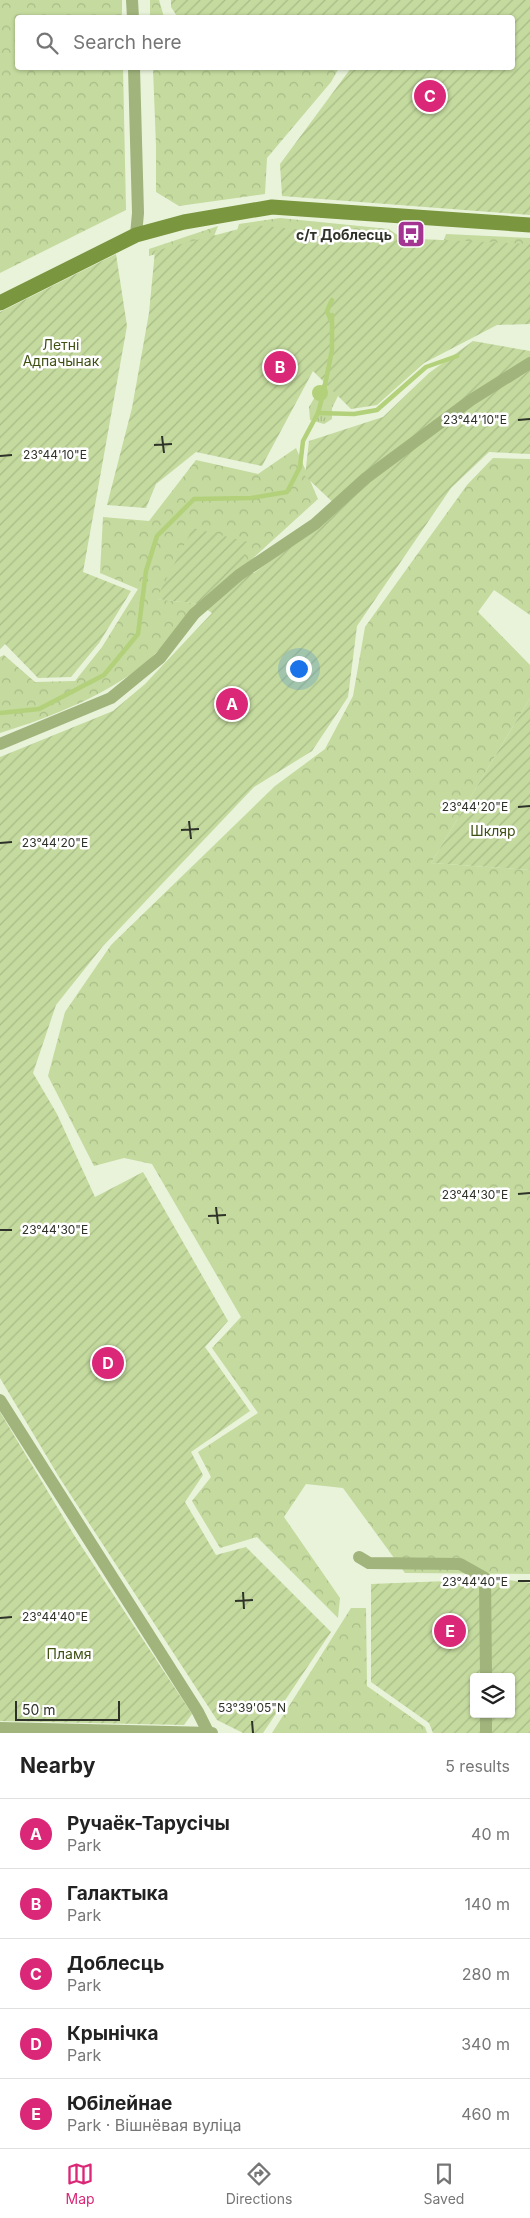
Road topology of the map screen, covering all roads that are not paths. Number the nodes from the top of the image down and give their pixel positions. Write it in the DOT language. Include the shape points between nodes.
graph roads {
  1 [pos="132,0"];
  2 [pos="132,15"];
  3 [pos="134,70"];
  4 [pos="530,225"];
  5 [pos="136,235"];
  6 [pos="0,303"];
  7 [pos="530,363"];
  8 [pos="0,744"];
  9 [pos="0,1400"];
  10 [pos="359,1557"];
  11 [pos="486,1673"];
  12 [pos="486,1718"];
  13 [pos="0,1728"];
  14 [pos="210,1732"];
  15 [pos="486,1733"];
  1 -- 2 [label="street"];
  3 -- 5 [label="street"];
  4 -- 5 [label="street" via="272,207 184,222"];
  5 -- 6 [label="street"];
  7 -- 8 [label="street" via="471,400 366,478 315,524 239,576 194,614 160,658 111,698"];
  9 -- 14 [label="street"];
  10 -- 11 [label="street" via="369,1562 460,1564 485,1578"];
  12 -- 15 [label="street"];
  13 -- 14 [label="street"];
}
